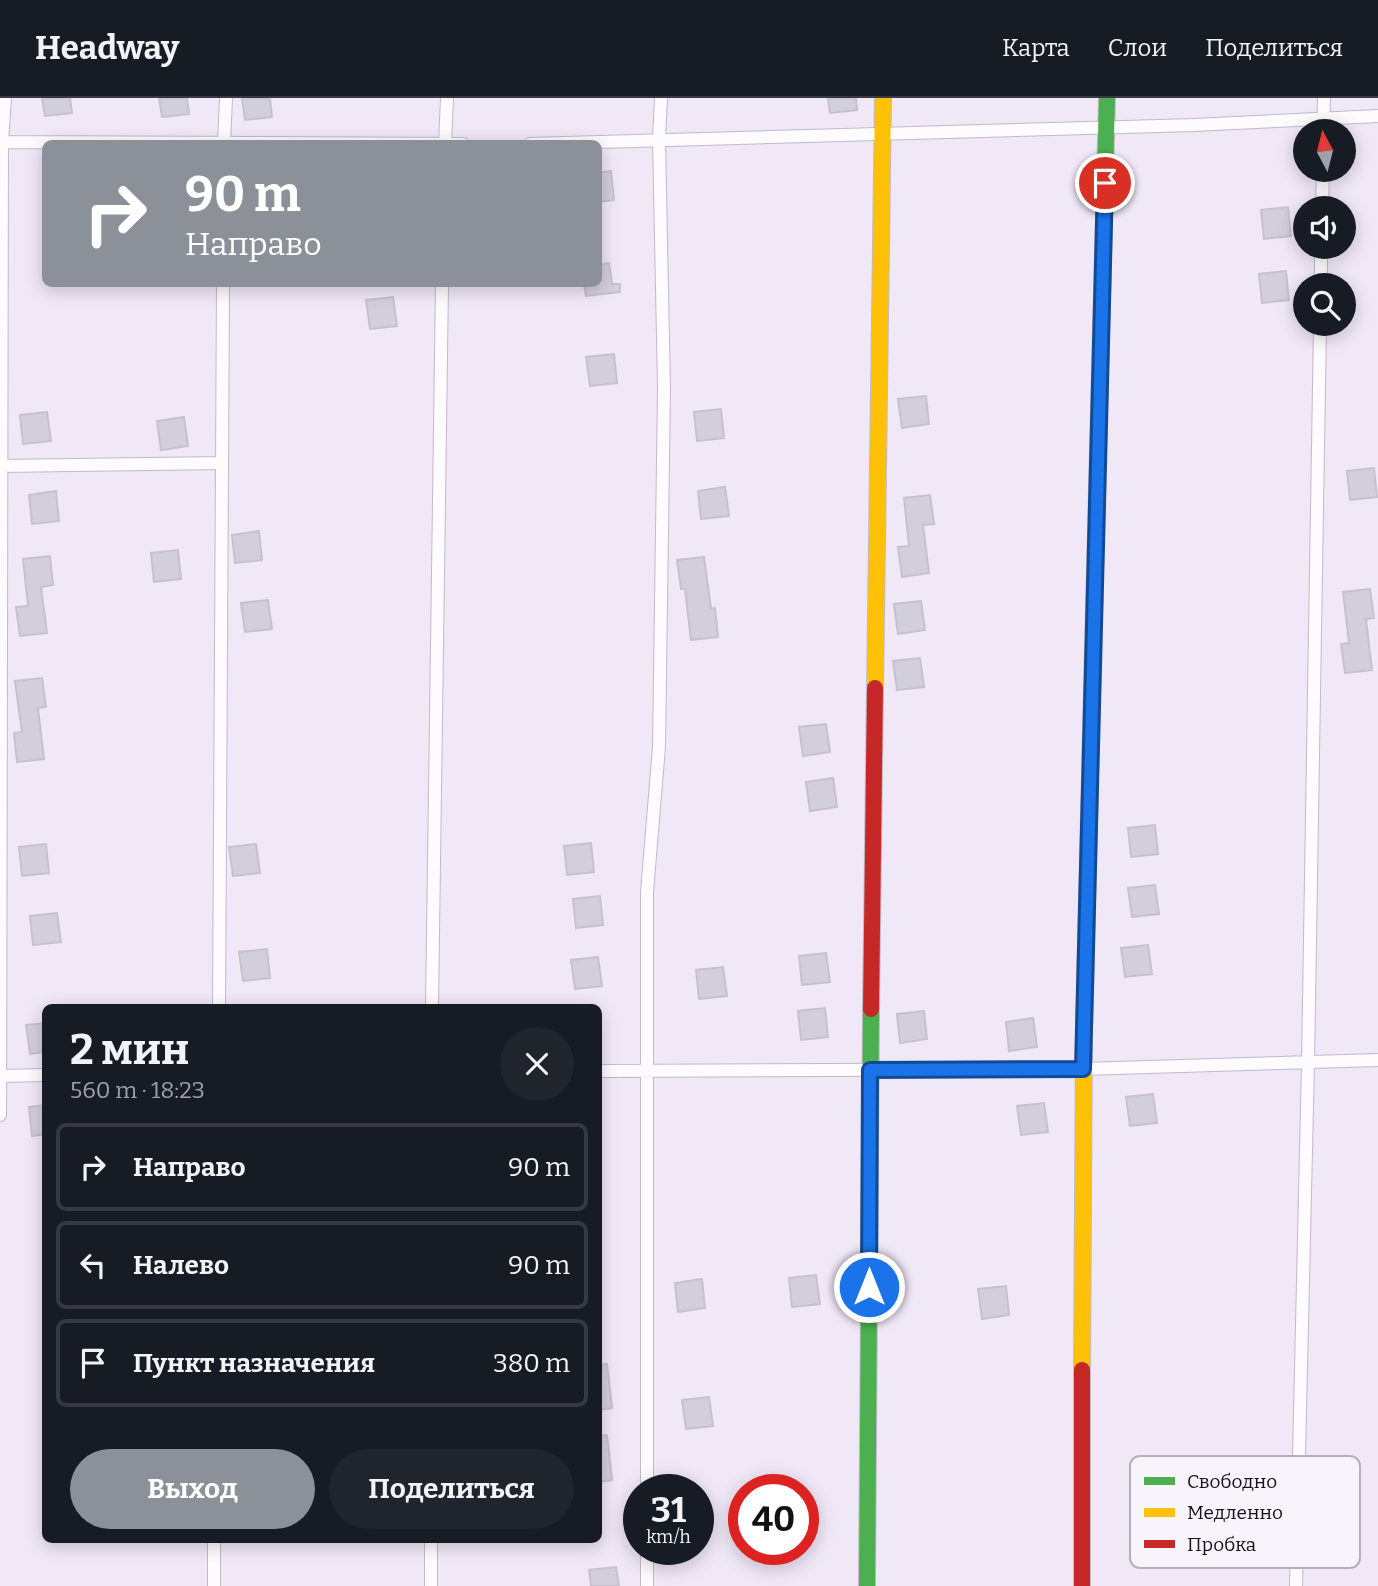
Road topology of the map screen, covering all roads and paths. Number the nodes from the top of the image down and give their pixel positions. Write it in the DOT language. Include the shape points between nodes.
graph roads {
  1 [pos="5,98"];
  2 [pos="226,98"];
  3 [pos="447,98"];
  4 [pos="661,98"];
  5 [pos="883,98"];
  6 [pos="1107,98"];
  7 [pos="1324,98"];
  8 [pos="1378,116"];
  9 [pos="1324,119"];
  10 [pos="1356,120"];
  11 [pos="1293,125"];
  12 [pos="1107,127"];
  13 [pos="882,134"];
  14 [pos="224,140"];
  15 [pos="444,140"];
  16 [pos="659,140"];
  17 [pos="1,142"];
  18 [pos="42,142"];
  19 [pos="602,142"];
  20 [pos="223,287"];
  21 [pos="442,287"];
  22 [pos="1320,336"];
  23 [pos="222,463"];
  24 [pos="0,466"];
  25 [pos="219,1004"];
  26 [pos="432,1004"];
  27 [pos="1378,1060"];
  28 [pos="1308,1063"];
  29 [pos="1083,1069"];
  30 [pos="870,1070"];
  31 [pos="602,1071"];
  32 [pos="647,1071"];
  33 [pos="42,1075"];
  34 [pos="0,1076"];
  35 [pos="0,1115"];
  36 [pos="1299,1456"];
  37 [pos="647,1474"];
  38 [pos="214,1543"];
  39 [pos="431,1543"];
  40 [pos="647,1565"];
  41 [pos="1296,1568"];
  42 [pos="214,1586"];
  43 [pos="432,1586"];
  44 [pos="647,1586"];
  45 [pos="867,1586"];
  46 [pos="1082,1586"];
  47 [pos="1296,1586"];
  1 -- 17 [label="street"];
  2 -- 14 [label="street"];
  3 -- 15 [label="street"];
  4 -- 16 [label="street"];
  5 -- 13 [label="street"];
  6 -- 12 [label="street"];
  7 -- 9 [label="street"];
  8 -- 10 [label="street"];
  11 -- 12 [label="street"];
  12 -- 13 [label="street"];
  12 -- 29 [label="street"];
  13 -- 16 [label="street"];
  13 -- 30 [label="street"];
  16 -- 19 [label="street"];
  16 -- 32 [label="street" via="664,388 659,747 648,892"];
  17 -- 18 [label="street"];
  17 -- 24 [label="street"];
  20 -- 23 [label="street"];
  21 -- 26 [label="street"];
  22 -- 28 [label="street"];
  23 -- 24 [label="street"];
  23 -- 25 [label="street"];
  24 -- 34 [label="street"];
  27 -- 28 [label="street"];
  28 -- 29 [label="street"];
  28 -- 36 [label="street"];
  29 -- 30 [label="street"];
  29 -- 46 [label="street"];
  30 -- 32 [label="street"];
  30 -- 45 [label="street"];
  31 -- 32 [label="street"];
  32 -- 37 [label="street"];
  33 -- 34 [label="street"];
  34 -- 35 [label="street"];
  38 -- 42 [label="street"];
  39 -- 43 [label="street"];
  40 -- 44 [label="street"];
  41 -- 47 [label="street"];
}
